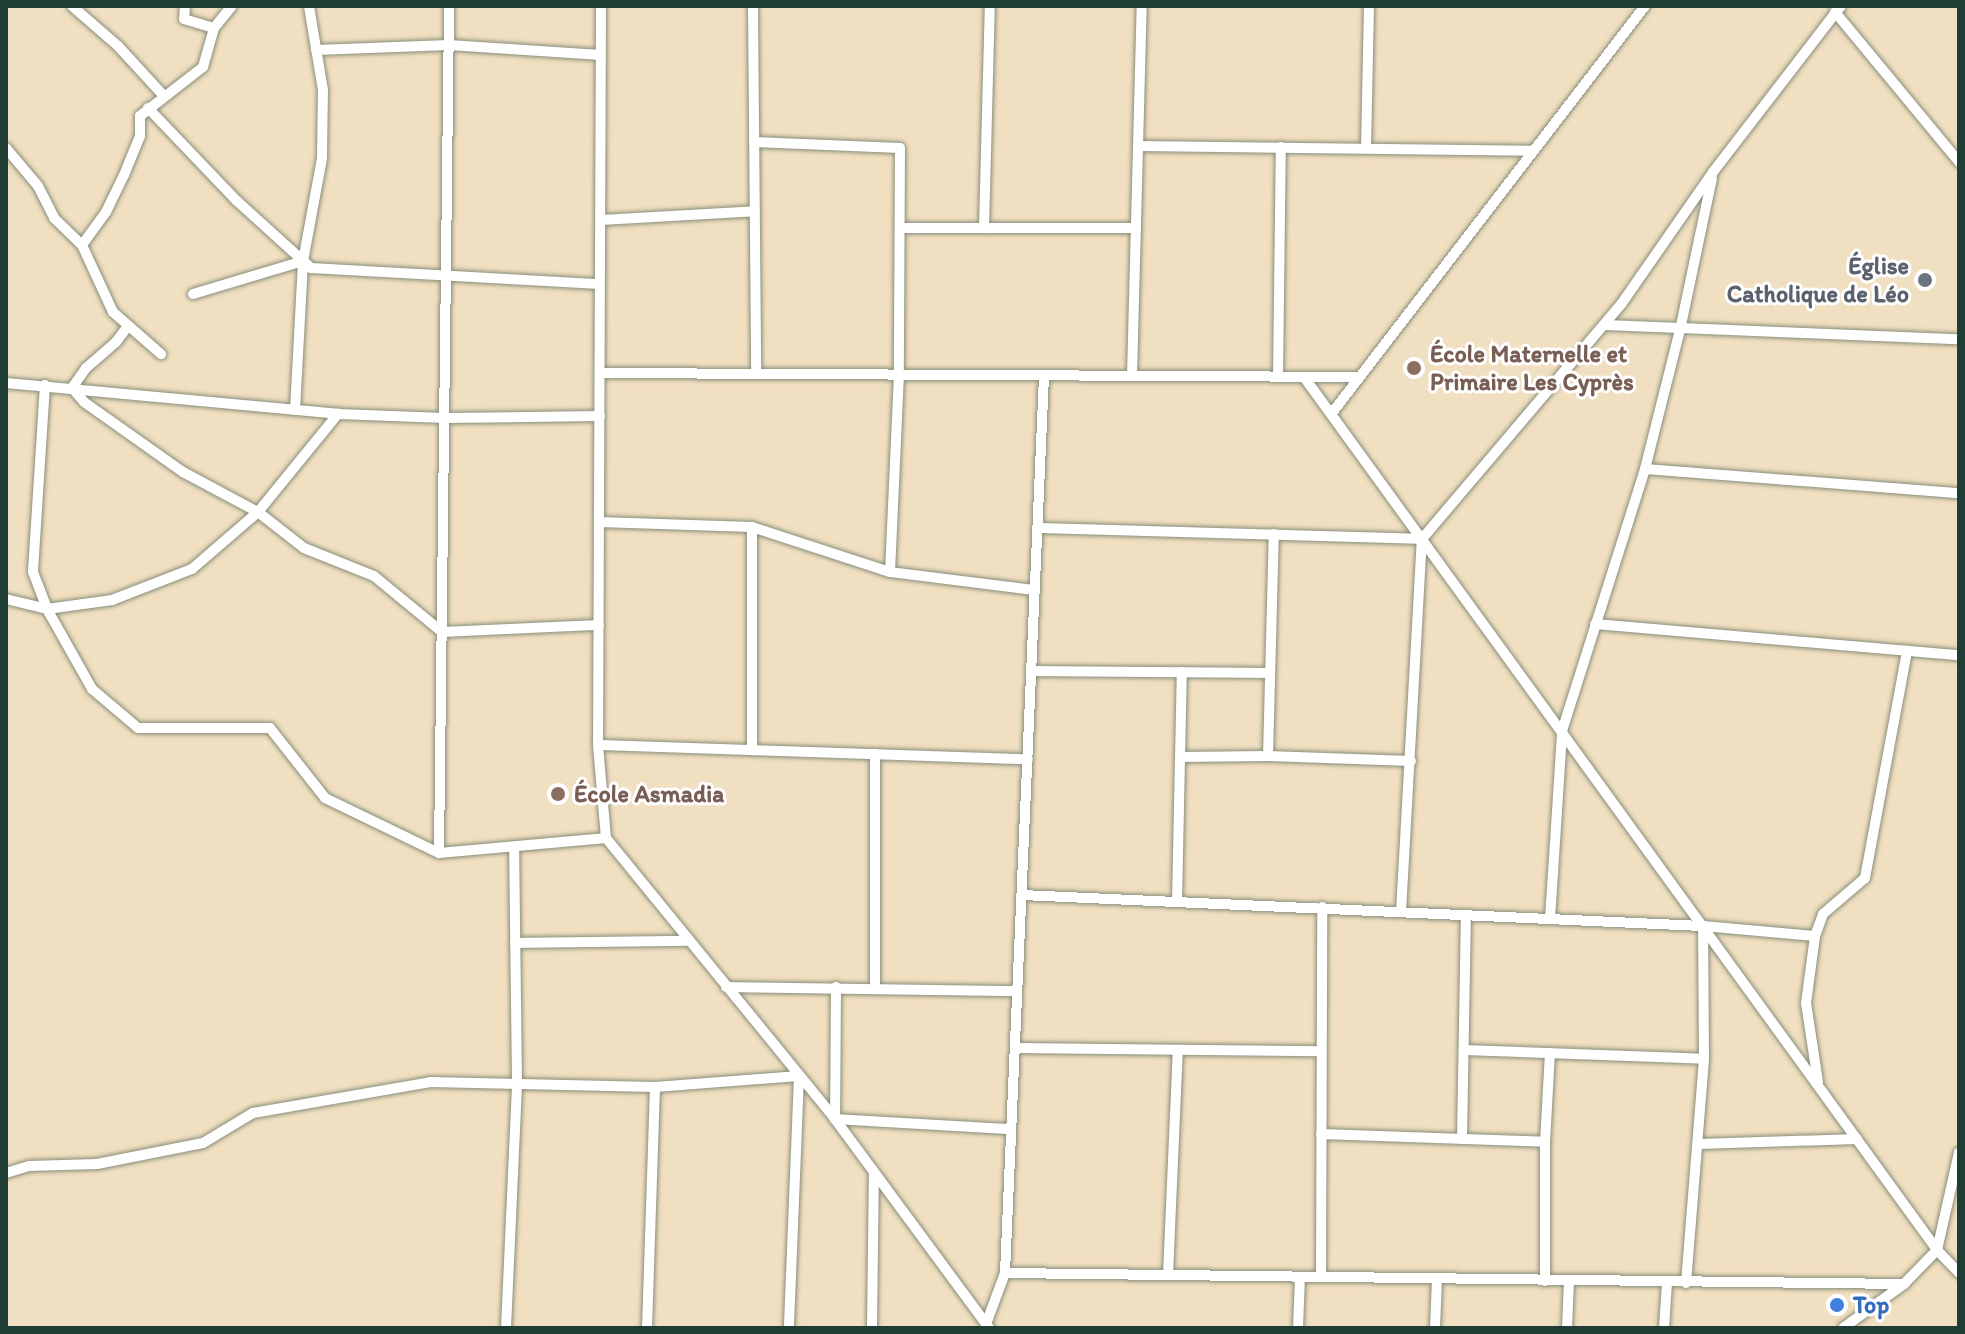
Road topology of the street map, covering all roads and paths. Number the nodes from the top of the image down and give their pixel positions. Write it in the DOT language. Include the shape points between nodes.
graph roads {
  1 [pos="72,6"];
  2 [pos="185,6"];
  3 [pos="232,6"];
  4 [pos="309,6"];
  5 [pos="449,6"];
  6 [pos="601,6"];
  7 [pos="753,6"];
  8 [pos="990,6"];
  9 [pos="1142,6"];
  10 [pos="1369,6"];
  11 [pos="1645,6"];
  12 [pos="1838,9"];
  13 [pos="214,28"];
  14 [pos="449,45"];
  15 [pos="316,50"];
  16 [pos="601,55"];
  17 [pos="163,95"];
  18 [pos="148,108"];
  19 [pos="754,142"];
  20 [pos="1138,146"];
  21 [pos="1281,147"];
  22 [pos="6,148"];
  23 [pos="1366,148"];
  24 [pos="1531,151"];
  25 [pos="1959,162"];
  26 [pos="1713,172"];
  27 [pos="755,211"];
  28 [pos="601,220"];
  29 [pos="900,228"];
  30 [pos="984,228"];
  31 [pos="1136,228"];
  32 [pos="82,245"];
  33 [pos="303,261"];
  34 [pos="447,277"];
  35 [pos="600,284"];
  36 [pos="193,294"];
  37 [pos="1605,325"];
  38 [pos="128,326"];
  39 [pos="1680,330"];
  40 [pos="1959,339"];
  41 [pos="161,354"];
  42 [pos="600,373"];
  43 [pos="756,374"];
  44 [pos="899,374"];
  45 [pos="6,375"];
  46 [pos="1044,375"];
  47 [pos="1132,376"];
  48 [pos="1278,377"];
  49 [pos="1304,377"];
  50 [pos="1358,377"];
  51 [pos="6,383"];
  52 [pos="20,383"];
  53 [pos="45,385"];
  54 [pos="72,388"];
  55 [pos="295,410"];
  56 [pos="1332,413"];
  57 [pos="338,414"];
  58 [pos="600,416"];
  59 [pos="445,418"];
  60 [pos="1645,469"];
  61 [pos="1959,493"];
  62 [pos="258,512"];
  63 [pos="599,522"];
  64 [pos="752,527"];
  65 [pos="1037,528"];
  66 [pos="1274,534"];
  67 [pos="1422,539"];
  68 [pos="890,572"];
  69 [pos="1035,590"];
  70 [pos="6,599"];
  71 [pos="47,609"];
  72 [pos="1595,624"];
  73 [pos="599,625"];
  74 [pos="442,632"];
  75 [pos="1907,651"];
  76 [pos="1959,655"];
  77 [pos="1032,671"];
  78 [pos="1182,672"];
  79 [pos="1270,673"];
  80 [pos="1562,731"];
  81 [pos="598,745"];
  82 [pos="752,750"];
  83 [pos="875,754"];
  84 [pos="1268,756"];
  85 [pos="1180,757"];
  86 [pos="1028,759"];
  87 [pos="1411,761"];
  88 [pos="606,838"];
  89 [pos="514,847"];
  90 [pos="439,853"];
  91 [pos="1022,895"];
  92 [pos="1177,902"];
  93 [pos="1322,907"];
  94 [pos="1401,912"];
  95 [pos="1466,915"];
  96 [pos="1550,919"];
  97 [pos="1703,926"];
  98 [pos="1815,936"];
  99 [pos="687,941"];
  100 [pos="515,943"];
  101 [pos="726,987"];
  102 [pos="836,987"];
  103 [pos="875,988"];
  104 [pos="1017,991"];
  105 [pos="1015,1048"];
  106 [pos="1178,1050"];
  107 [pos="1464,1050"];
  108 [pos="1321,1051"];
  109 [pos="1550,1053"];
  110 [pos="1704,1059"];
  111 [pos="799,1076"];
  112 [pos="517,1084"];
  113 [pos="1818,1084"];
  114 [pos="655,1087"];
  115 [pos="835,1119"];
  116 [pos="1011,1129"];
  117 [pos="1321,1134"];
  118 [pos="1462,1139"];
  119 [pos="1857,1139"];
  120 [pos="1545,1142"];
  121 [pos="1698,1144"];
  122 [pos="1959,1152"];
  123 [pos="874,1172"];
  124 [pos="6,1173"];
  125 [pos="1937,1250"];
  126 [pos="1005,1273"];
  127 [pos="1959,1273"];
  128 [pos="1168,1275"];
  129 [pos="1300,1277"];
  130 [pos="1321,1277"];
  131 [pos="1437,1279"];
  132 [pos="1545,1281"];
  133 [pos="1569,1281"];
  134 [pos="1667,1283"];
  135 [pos="1686,1283"];
  136 [pos="1904,1284"];
  137 [pos="988,1326"];
  138 [pos="506,1328"];
  139 [pos="647,1328"];
  140 [pos="789,1328"];
  141 [pos="872,1328"];
  142 [pos="1298,1328"];
  143 [pos="1435,1328"];
  144 [pos="1567,1328"];
  145 [pos="1664,1328"];
  146 [pos="1843,1328"];
  1 -- 17 [label="street"];
  2 -- 13 [label="street" via="184,19"];
  3 -- 13 [label="street"];
  4 -- 15 [label="street"];
  5 -- 14 [label="street"];
  6 -- 16 [label="street"];
  7 -- 19 [label="street"];
  8 -- 30 [label="street"];
  9 -- 20 [label="street"];
  10 -- 23 [label="street"];
  11 -- 24 [label="street"];
  12 -- 25 [label="street"];
  12 -- 26 [label="street"];
  13 -- 17 [label="street" via="203,67"];
  14 -- 15 [label="street"];
  14 -- 16 [label="street"];
  14 -- 34 [label="street"];
  15 -- 33 [label="street" via="323,90 322,158"];
  16 -- 28 [label="street"];
  17 -- 18 [label="street"];
  18 -- 32 [label="street" via="140,116 140,136 124,175"];
  18 -- 33 [label="street"];
  19 -- 27 [label="street"];
  19 -- 29 [label="street" via="900,148"];
  20 -- 21 [label="street"];
  20 -- 31 [label="street"];
  21 -- 23 [label="street"];
  21 -- 48 [label="street"];
  22 -- 32 [label="street" via="38,186 54,218"];
  23 -- 24 [label="street"];
  24 -- 50 [label="street"];
  26 -- 37 [label="street"];
  26 -- 39 [label="street"];
  27 -- 28 [label="street"];
  27 -- 43 [label="street"];
  28 -- 35 [label="street"];
  29 -- 30 [label="street"];
  29 -- 44 [label="street"];
  30 -- 31 [label="street"];
  31 -- 47 [label="street"];
  32 -- 38 [label="street" via="113,312"];
  33 -- 34 [label="street" via="311,268"];
  33 -- 36 [label="street"];
  33 -- 55 [label="street"];
  34 -- 35 [label="street"];
  34 -- 59 [label="street"];
  35 -- 42 [label="street"];
  37 -- 39 [label="street"];
  37 -- 67 [label="street"];
  38 -- 41 [label="street"];
  38 -- 54 [label="street"];
  39 -- 40 [label="street"];
  39 -- 60 [label="street"];
  42 -- 43 [label="street"];
  42 -- 58 [label="street"];
  43 -- 44 [label="street"];
  44 -- 46 [label="street"];
  44 -- 68 [label="street"];
  45 -- 52 [label="street"];
  46 -- 47 [label="street"];
  46 -- 65 [label="street"];
  47 -- 48 [label="street"];
  48 -- 49 [label="street"];
  49 -- 50 [label="street"];
  49 -- 56 [label="street"];
  50 -- 56 [label="street"];
  51 -- 52 [label="street"];
  52 -- 53 [label="street"];
  53 -- 54 [label="street"];
  53 -- 71 [label="street" via="33,572"];
  54 -- 55 [label="street"];
  54 -- 62 [label="street" via="183,472"];
  55 -- 57 [label="street"];
  56 -- 67 [label="street"];
  57 -- 59 [label="street"];
  57 -- 62 [label="street"];
  58 -- 59 [label="street"];
  58 -- 63 [label="street"];
  59 -- 74 [label="street"];
  60 -- 61 [label="street"];
  60 -- 72 [label="street"];
  62 -- 71 [label="street" via="192,569 112,600"];
  62 -- 74 [label="street" via="304,548 374,576"];
  63 -- 64 [label="street"];
  63 -- 73 [label="street"];
  64 -- 68 [label="street"];
  64 -- 82 [label="street"];
  65 -- 66 [label="street"];
  65 -- 69 [label="street"];
  66 -- 67 [label="street"];
  66 -- 79 [label="street"];
  67 -- 80 [label="street"];
  67 -- 87 [label="street"];
  68 -- 69 [label="street"];
  69 -- 77 [label="street"];
  70 -- 71 [label="street"];
  71 -- 90 [label="street" via="92,689 138,728 270,728 325,798"];
  72 -- 75 [label="street"];
  72 -- 80 [label="street"];
  73 -- 74 [label="street"];
  73 -- 81 [label="street"];
  74 -- 90 [label="street"];
  75 -- 76 [label="street"];
  75 -- 98 [label="street" via="1865,878 1823,914"];
  77 -- 78 [label="street"];
  77 -- 86 [label="street"];
  78 -- 79 [label="street"];
  78 -- 85 [label="street"];
  79 -- 84 [label="street"];
  80 -- 96 [label="street"];
  80 -- 97 [label="street"];
  81 -- 82 [label="street"];
  81 -- 88 [label="street"];
  82 -- 83 [label="street"];
  83 -- 86 [label="street"];
  83 -- 103 [label="street"];
  84 -- 85 [label="street"];
  84 -- 87 [label="street"];
  85 -- 92 [label="street"];
  86 -- 91 [label="street"];
  87 -- 94 [label="street"];
  88 -- 89 [label="street"];
  88 -- 99 [label="street"];
  89 -- 90 [label="street"];
  89 -- 100 [label="street"];
  91 -- 92 [label="street"];
  91 -- 104 [label="street"];
  92 -- 93 [label="street"];
  93 -- 94 [label="street"];
  93 -- 108 [label="street"];
  94 -- 95 [label="street"];
  95 -- 96 [label="street"];
  95 -- 107 [label="street"];
  96 -- 97 [label="street"];
  97 -- 98 [label="street"];
  97 -- 110 [label="street"];
  97 -- 113 [label="street"];
  98 -- 113 [label="street" via="1806,1003"];
  99 -- 100 [label="street"];
  99 -- 101 [label="street"];
  100 -- 112 [label="street"];
  101 -- 102 [label="street"];
  101 -- 111 [label="street"];
  102 -- 103 [label="street"];
  102 -- 115 [label="street"];
  103 -- 104 [label="street"];
  104 -- 105 [label="street"];
  105 -- 106 [label="street"];
  105 -- 116 [label="street"];
  106 -- 108 [label="street"];
  106 -- 128 [label="street"];
  107 -- 109 [label="street"];
  107 -- 118 [label="street"];
  108 -- 117 [label="street"];
  109 -- 110 [label="street"];
  109 -- 120 [label="street"];
  110 -- 121 [label="street"];
  111 -- 114 [label="street"];
  111 -- 115 [label="street"];
  111 -- 140 [label="street"];
  112 -- 114 [label="street"];
  112 -- 124 [label="street" via="430,1082 268,1110 253,1113 203,1143 97,1164 29,1166"];
  112 -- 138 [label="street"];
  113 -- 119 [label="street"];
  114 -- 139 [label="street"];
  115 -- 116 [label="street"];
  115 -- 123 [label="street"];
  116 -- 126 [label="street"];
  117 -- 118 [label="street"];
  117 -- 130 [label="street"];
  118 -- 120 [label="street"];
  119 -- 121 [label="street"];
  119 -- 125 [label="street"];
  120 -- 132 [label="street"];
  121 -- 135 [label="street"];
  122 -- 125 [label="street"];
  123 -- 137 [label="street"];
  123 -- 141 [label="street"];
  125 -- 127 [label="street"];
  125 -- 136 [label="street"];
  126 -- 128 [label="street"];
  126 -- 137 [label="street"];
  128 -- 129 [label="street"];
  129 -- 130 [label="street"];
  129 -- 142 [label="street"];
  130 -- 131 [label="street"];
  131 -- 132 [label="street"];
  131 -- 143 [label="street"];
  132 -- 133 [label="street"];
  133 -- 134 [label="street"];
  133 -- 144 [label="street"];
  134 -- 135 [label="street"];
  134 -- 145 [label="street"];
  135 -- 136 [label="street"];
  136 -- 146 [label="street"];
}
